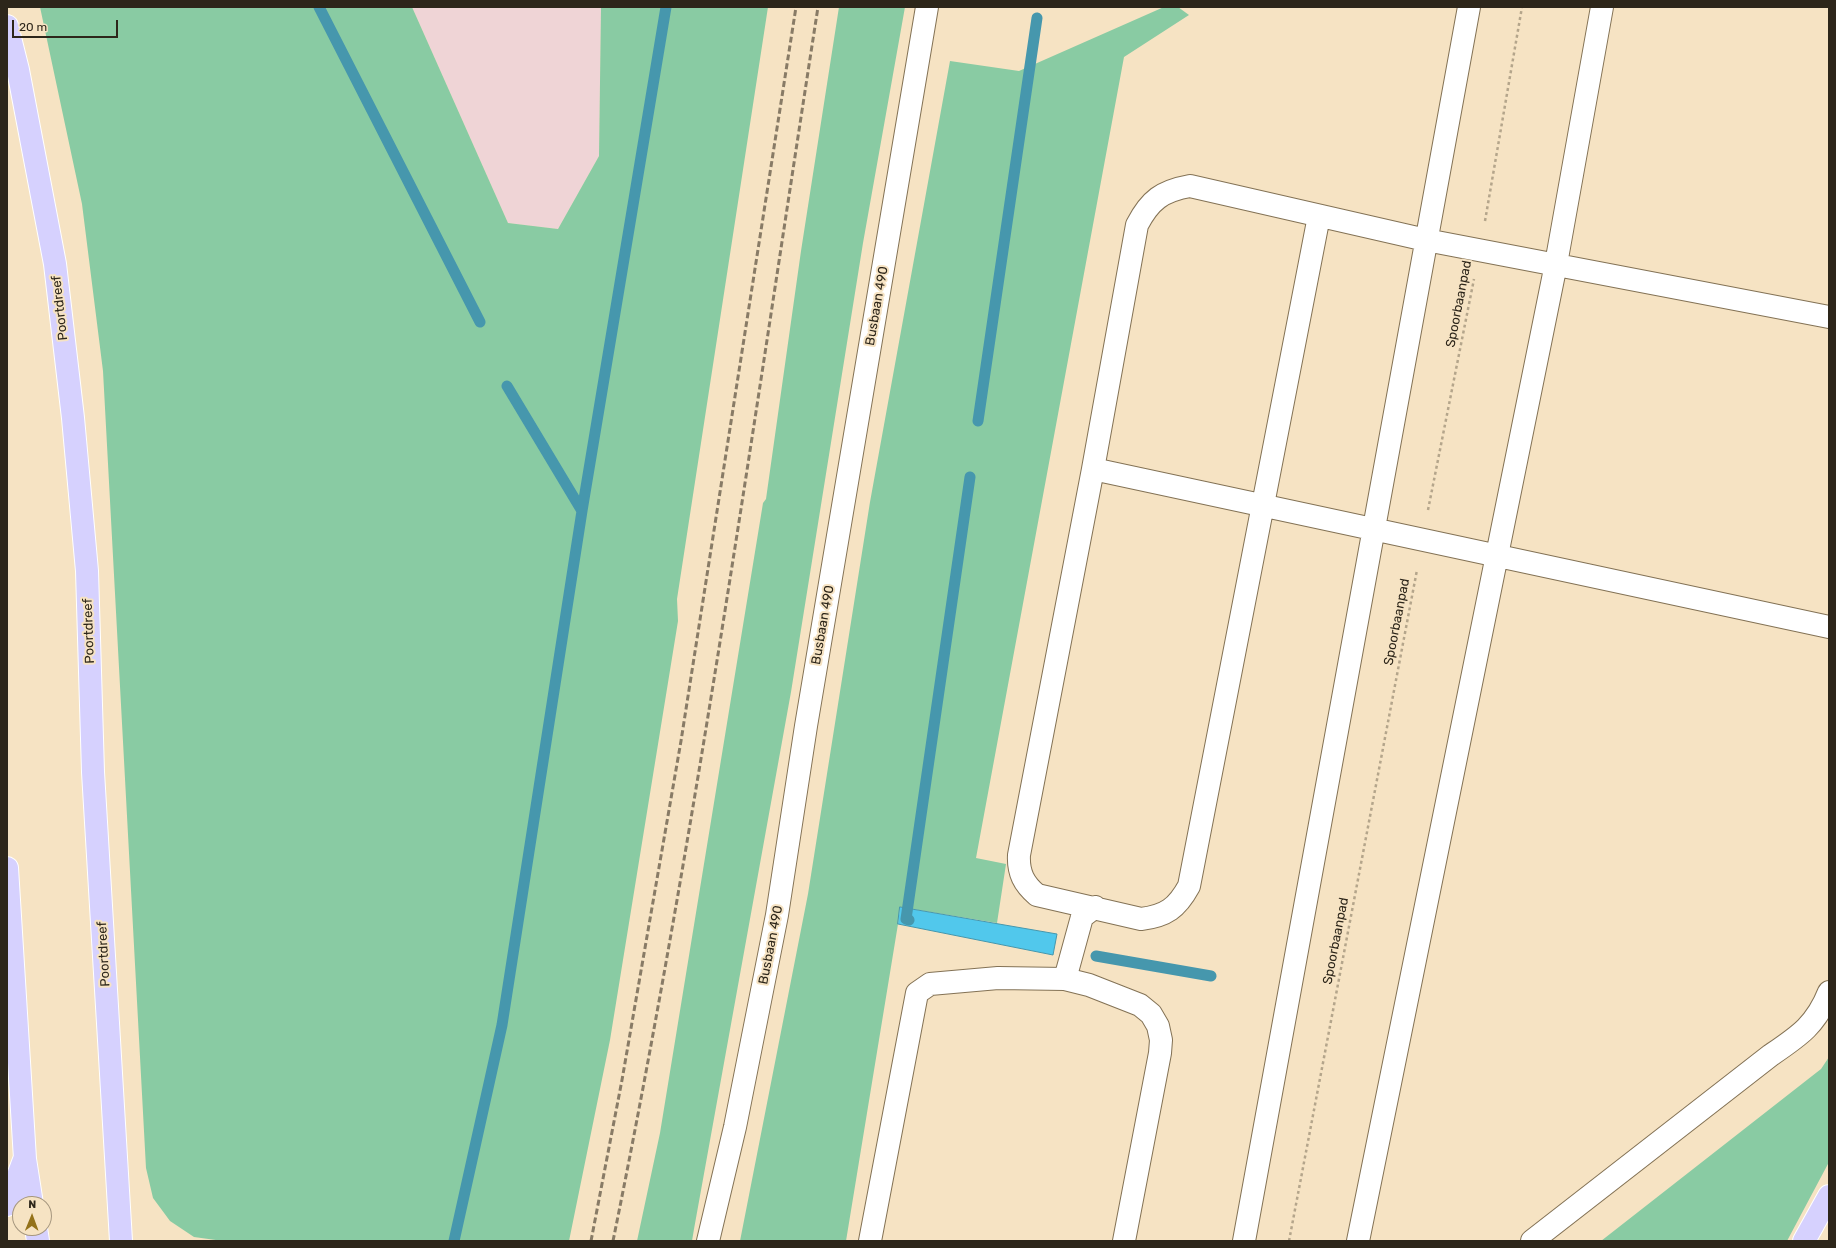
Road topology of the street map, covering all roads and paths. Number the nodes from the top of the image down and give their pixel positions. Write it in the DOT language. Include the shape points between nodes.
graph roads {
  1 [pos="927,7"];
  2 [pos="1469,7"];
  3 [pos="1522,7"];
  4 [pos="1602,7"];
  5 [pos="7,26"];
  6 [pos="1319,216"];
  7 [pos="1426,240"];
  8 [pos="1480,250"];
  9 [pos="1556,264"];
  10 [pos="1829,317"];
  11 [pos="1093,468"];
  12 [pos="1262,506"];
  13 [pos="1374,530"];
  14 [pos="1422,540"];
  15 [pos="1497,556"];
  16 [pos="1829,627"];
  17 [pos="7,868"];
  18 [pos="1095,907"];
  19 [pos="1065,979"];
  20 [pos="1829,992"];
  21 [pos="25,1159"];
  22 [pos="31,1196"];
  23 [pos="1829,1196"];
  24 [pos="7,1205"];
  25 [pos="121,1241"];
  26 [pos="708,1241"];
  27 [pos="870,1241"];
  28 [pos="1124,1241"];
  29 [pos="1244,1241"];
  30 [pos="1289,1241"];
  31 [pos="1358,1241"];
  32 [pos="1532,1241"];
  33 [pos="1804,1241"];
  1 -- 26 [label="lane, Busbaan 490" via="806,726 777,915 735,1126"];
  2 -- 7 [label="lane"];
  3 -- 8 [label="path, Spoorbaanpad"];
  4 -- 9 [label="lane"];
  5 -- 25 [label="main road, Poortdreef" via="18,70 55,264 73,418 87,571 93,772"];
  6 -- 7 [label="lane"];
  6 -- 11 [label="lane" via="1190,186 1172,189 1157,197 1145,210 1137,225"];
  6 -- 12 [label="lane"];
  7 -- 8 [label="lane"];
  7 -- 13 [label="lane"];
  8 -- 9 [label="lane"];
  8 -- 14 [label="path, Spoorbaanpad"];
  9 -- 10 [label="lane"];
  9 -- 15 [label="lane"];
  11 -- 12 [label="lane"];
  11 -- 18 [label="lane" via="1019,855 1019,867 1025,883 1037,894"];
  12 -- 13 [label="lane"];
  12 -- 18 [label="lane" via="1189,886 1182,899 1157,917 1141,919"];
  13 -- 14 [label="lane"];
  13 -- 29 [label="lane"];
  14 -- 15 [label="lane"];
  14 -- 30 [label="path, Spoorbaanpad"];
  15 -- 16 [label="lane"];
  15 -- 31 [label="lane"];
  17 -- 21 [label="main road"];
  18 -- 19 [label="lane" via="1082,917"];
  19 -- 27 [label="lane" via="998,978 936,983 917,993"];
  19 -- 28 [label="lane" via="1089,985 1140,1005 1151,1014 1158,1026 1160,1054"];
  20 -- 32 [label="lane" via="1823,1008 1800,1035"];
  21 -- 22 [label="main road"];
  21 -- 24 [label="main road"];
  23 -- 33 [label="main road"];
}
